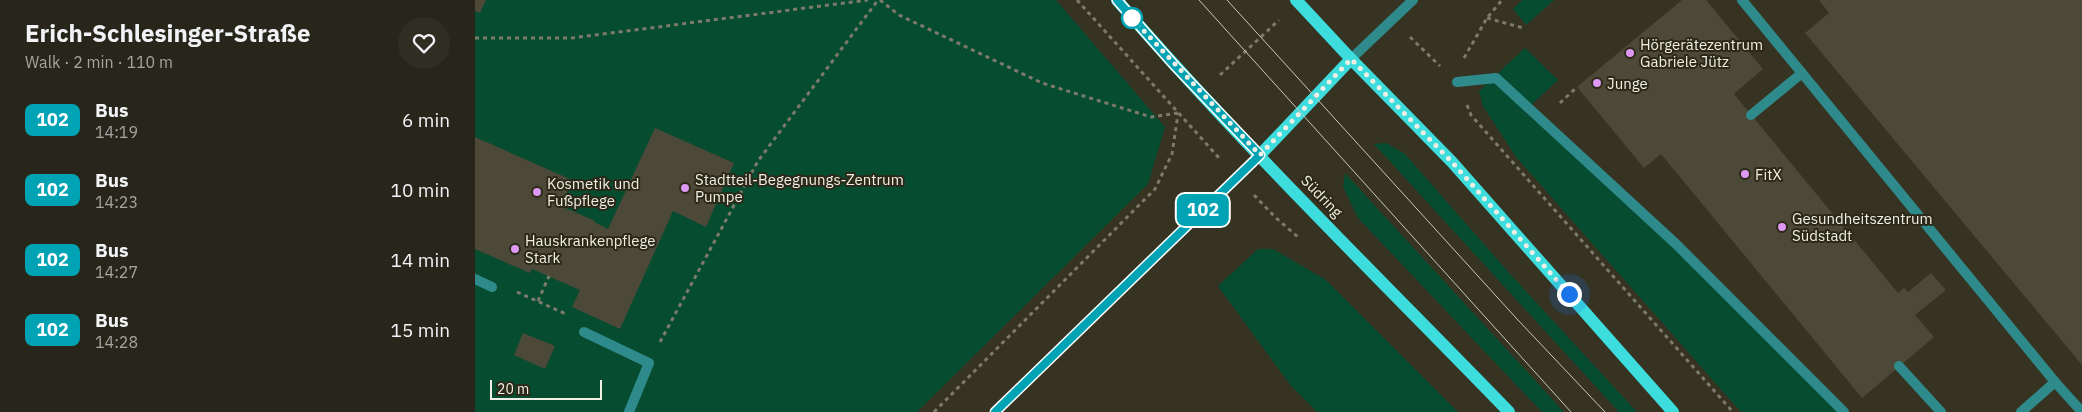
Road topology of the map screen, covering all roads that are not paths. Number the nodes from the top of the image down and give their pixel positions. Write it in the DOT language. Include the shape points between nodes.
graph roads {
  1 [pos="1117,0"];
  2 [pos="1413,0"];
  3 [pos="1742,0"];
  4 [pos="1297,1"];
  5 [pos="1351,59"];
  6 [pos="1802,73"];
  7 [pos="1457,82"];
  8 [pos="1751,115"];
  9 [pos="1260,155"];
  10 [pos="475,279"];
  11 [pos="492,287"];
  12 [pos="583,332"];
  13 [pos="1899,366"];
  14 [pos="2055,382"];
  15 [pos="629,412"];
  16 [pos="995,412"];
  17 [pos="1509,412"];
  18 [pos="1673,412"];
  19 [pos="1844,412"];
  20 [pos="1941,412"];
  21 [pos="2021,412"];
  22 [pos="2082,412"];
  1 -- 9 [label="main road, Südring"];
  2 -- 5 [label="street"];
  3 -- 6 [label="street"];
  4 -- 5 [label="main road"];
  5 -- 9 [label="main road"];
  5 -- 18 [label="main road" via="1452,162"];
  6 -- 8 [label="street"];
  6 -- 14 [label="street"];
  7 -- 19 [label="street" via="1496,78 1676,244"];
  9 -- 16 [label="street"];
  9 -- 17 [label="main road, Südring"];
  10 -- 11 [label="street"];
  12 -- 15 [label="street" via="649,362"];
  13 -- 20 [label="street"];
  14 -- 21 [label="street"];
  14 -- 22 [label="street"];
}
